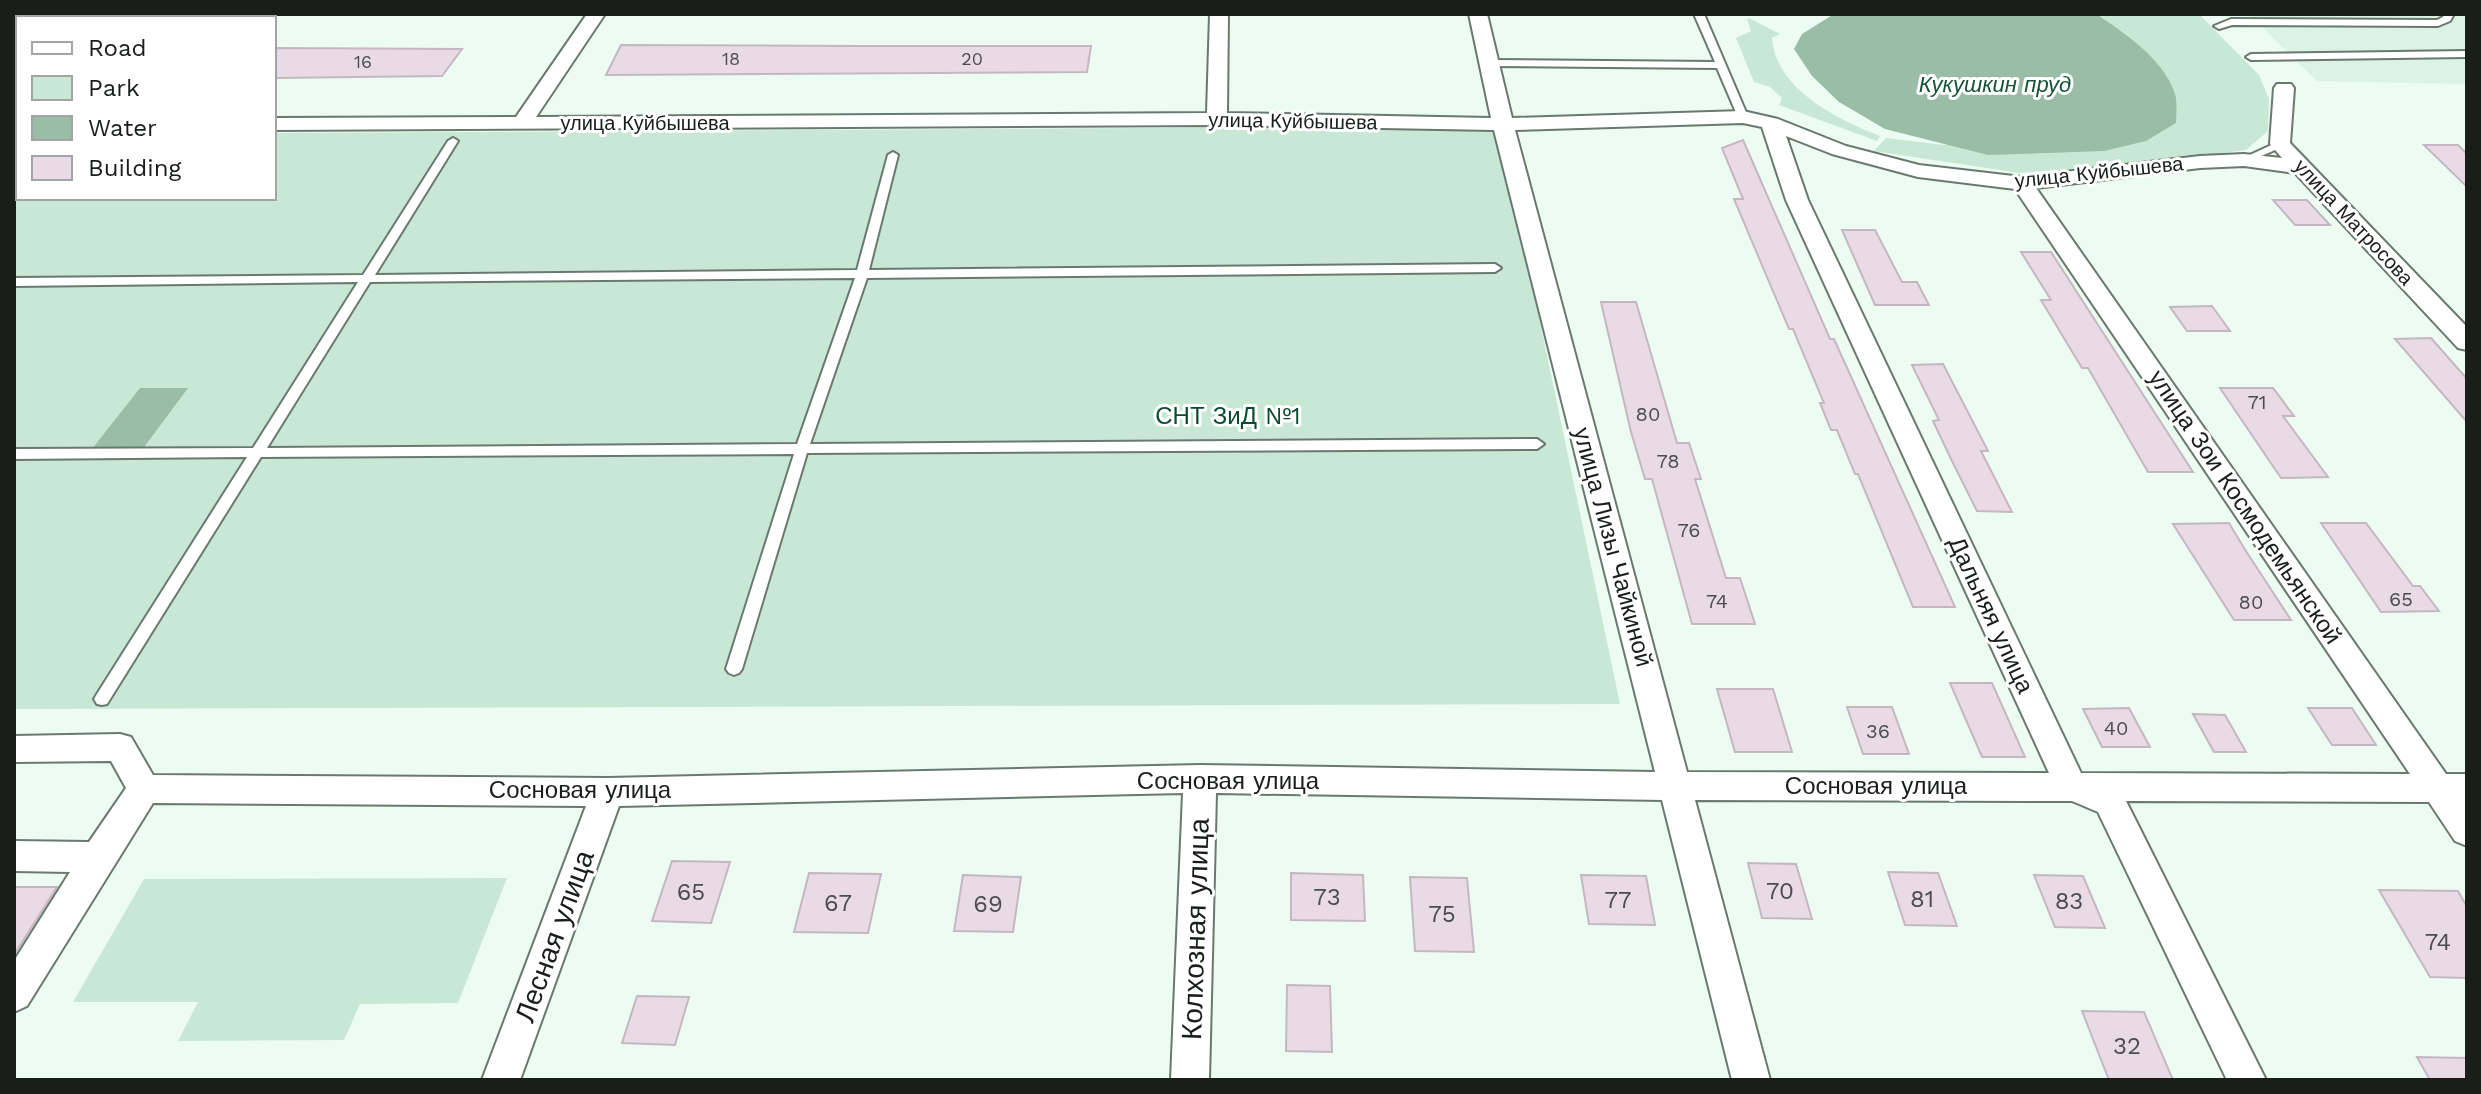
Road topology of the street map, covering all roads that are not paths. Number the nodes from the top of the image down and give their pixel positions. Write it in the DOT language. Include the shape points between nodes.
graph roads {
  1 [pos="596,14"];
  2 [pos="1219,14"];
  3 [pos="1478,14"];
  4 [pos="1699,14"];
  5 [pos="2259,14"];
  6 [pos="2316,14"];
  7 [pos="2378,14"];
  8 [pos="2449,14"];
  9 [pos="2268,22"];
  10 [pos="2325,22"];
  11 [pos="2388,23"];
  12 [pos="2219,26"];
  13 [pos="2467,54"];
  14 [pos="2251,57"];
  15 [pos="1489,63"];
  16 [pos="1720,65"];
  17 [pos="2284,88"];
  18 [pos="1743,117"];
  19 [pos="1217,119"];
  20 [pos="1771,123"];
  21 [pos="276,124"];
  22 [pos="521,124"];
  23 [pos="1503,124"];
  24 [pos="453,141"];
  25 [pos="2280,144"];
  26 [pos="893,155"];
  27 [pos="2244,160"];
  28 [pos="2302,167"];
  29 [pos="2022,183"];
  30 [pos="1495,268"];
  31 [pos="862,274"];
  32 [pos="366,279"];
  33 [pos="14,282"];
  34 [pos="2467,342"];
  35 [pos="1537,444"];
  36 [pos="802,449"];
  37 [pos="257,453"];
  38 [pos="14,454"];
  39 [pos="734,669"];
  40 [pos="102,699"];
  41 [pos="14,749"];
  42 [pos="1200,779"];
  43 [pos="1676,786"];
  44 [pos="2071,786"];
  45 [pos="2452,788"];
  46 [pos="144,789"];
  47 [pos="608,792"];
  48 [pos="2467,831"];
  49 [pos="14,856"];
  50 [pos="98,857"];
  51 [pos="14,994"];
  52 [pos="501,1080"];
  53 [pos="1190,1080"];
  54 [pos="1751,1080"];
  55 [pos="2247,1080"];
  1 -- 22 [label="street"];
  2 -- 19 [label="street"];
  3 -- 15 [label="street, улица Лизы Чайкиной"];
  4 -- 16 [label="lane"];
  5 -- 9 [label="lane"];
  6 -- 10 [label="lane"];
  7 -- 11 [label="lane"];
  8 -- 11 [label="lane" via="2438,23"];
  9 -- 10 [label="lane"];
  9 -- 12 [label="lane"];
  10 -- 11 [label="lane"];
  13 -- 14 [label="lane"];
  15 -- 16 [label="lane"];
  15 -- 23 [label="street, улица Лизы Чайкиной"];
  16 -- 18 [label="lane"];
  17 -- 25 [label="street, улица Матросова"];
  18 -- 20 [label="street, улица Куйбышева"];
  18 -- 23 [label="street, улица Куйбышева"];
  19 -- 22 [label="street, улица Куйбышева"];
  19 -- 23 [label="street, улица Куйбышева"];
  20 -- 29 [label="street, улица Куйбышева" via="1839,150 1918,171"];
  20 -- 44 [label="street, Дальняя улица" via="1797,200"];
  21 -- 22 [label="street, улица Куйбышева"];
  23 -- 43 [label="street, улица Лизы Чайкиной"];
  24 -- 32 [label="lane"];
  25 -- 27 [label="lane"];
  25 -- 28 [label="street, улица Матросова"];
  26 -- 31 [label="lane"];
  27 -- 28 [label="street, улица Куйбышева"];
  27 -- 29 [label="street, улица Куйбышева"];
  28 -- 34 [label="street, улица Матросова"];
  29 -- 45 [label="street, улица Зои Космодемьянской"];
  30 -- 31 [label="lane"];
  31 -- 32 [label="lane"];
  31 -- 36 [label="lane"];
  32 -- 33 [label="lane"];
  32 -- 37 [label="lane"];
  35 -- 36 [label="lane"];
  36 -- 37 [label="lane"];
  36 -- 39 [label="lane"];
  37 -- 38 [label="lane"];
  37 -- 40 [label="lane"];
  41 -- 46 [label="street" via="120,747"];
  42 -- 43 [label="street, Сосновая улица"];
  42 -- 47 [label="street, Сосновая улица"];
  42 -- 53 [label="street, Колхозная улица"];
  43 -- 44 [label="street, Сосновая улица"];
  43 -- 54 [label="street, улица Лизы Чайкиной"];
  44 -- 45 [label="street, Сосновая улица"];
  44 -- 55 [label="street" via="2110,802"];
  45 -- 48 [label="street, улица Зои Космодемьянской"];
  46 -- 47 [label="street, Сосновая улица"];
  46 -- 50 [label="street"];
  47 -- 52 [label="street, Лесная улица"];
  49 -- 50 [label="street"];
  50 -- 51 [label="street"];
}
